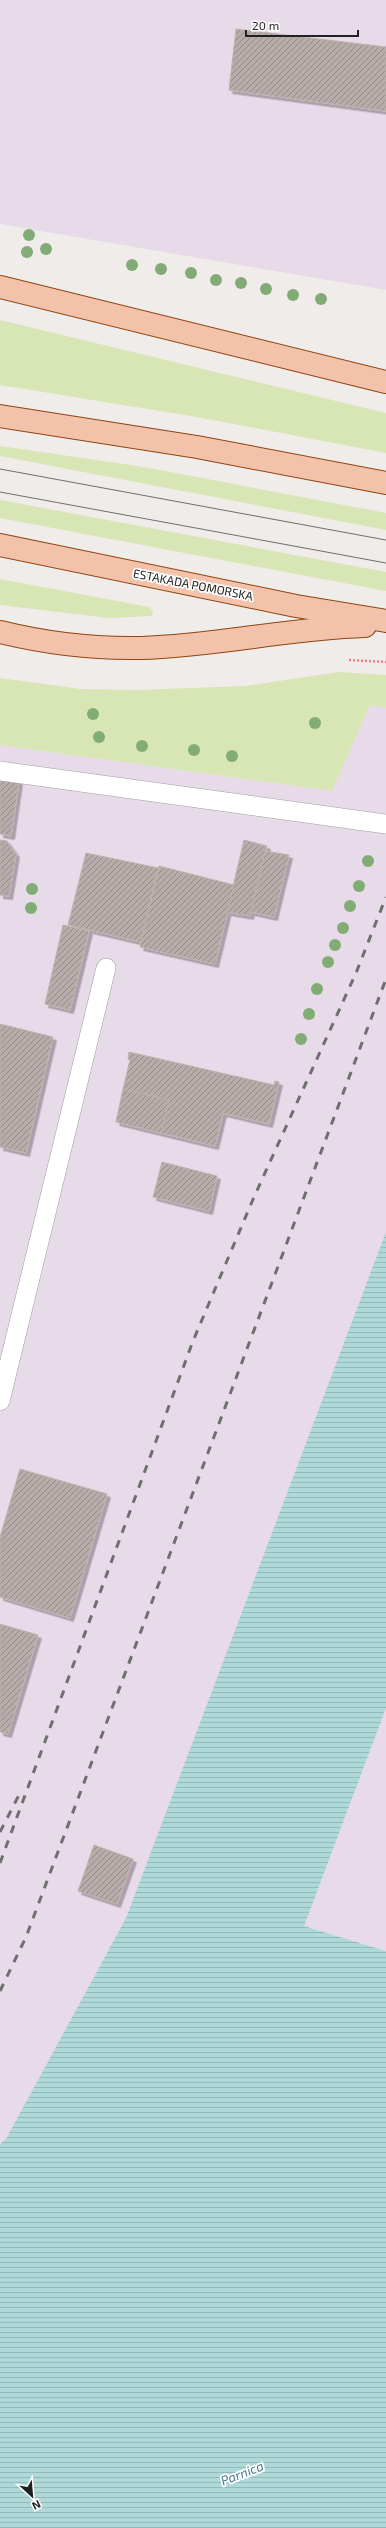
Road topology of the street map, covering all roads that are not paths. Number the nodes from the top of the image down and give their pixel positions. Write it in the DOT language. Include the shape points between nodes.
graph roads {
  1 [pos="0,287"];
  2 [pos="386,382"];
  3 [pos="0,416"];
  4 [pos="386,483"];
  5 [pos="0,545"];
  6 [pos="386,621"];
  7 [pos="386,626"];
  8 [pos="0,632"];
  9 [pos="0,771"];
  10 [pos="386,824"];
  11 [pos="106,968"];
  12 [pos="0,1401"];
  1 -- 2 [label="main road"];
  3 -- 4 [label="main road" via="197,447"];
  5 -- 6 [label="main road, ESTAKADA POMORSKA" via="288,604"];
  7 -- 8 [label="main road" via="319,629 142,648 85,646"];
  9 -- 10 [label="lane"];
  11 -- 12 [label="lane"];
}
